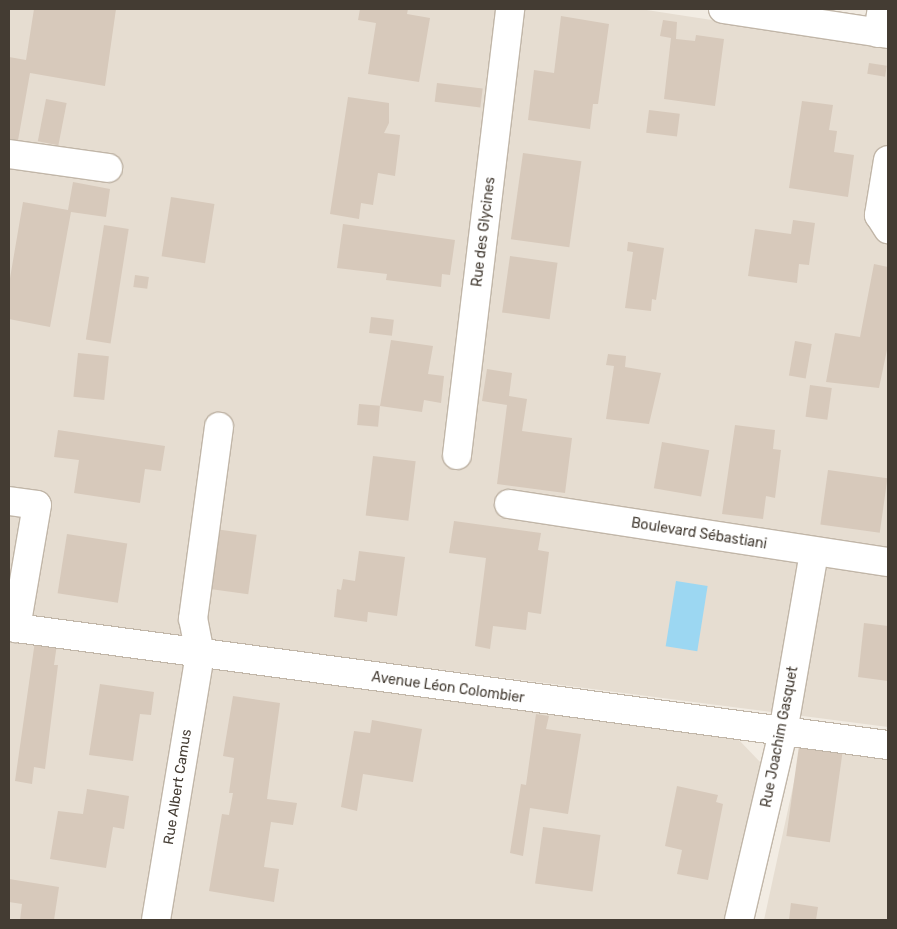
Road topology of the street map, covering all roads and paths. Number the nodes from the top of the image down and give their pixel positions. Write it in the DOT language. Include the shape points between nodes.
graph roads {
  1 [pos="510,9"];
  2 [pos="723,9"];
  3 [pos="883,25"];
  4 [pos="9,154"];
  5 [pos="888,160"];
  6 [pos="108,168"];
  7 [pos="888,229"];
  8 [pos="219,427"];
  9 [pos="457,455"];
  10 [pos="9,501"];
  11 [pos="509,504"];
  12 [pos="814,552"];
  13 [pos="888,562"];
  14 [pos="12,627"];
  15 [pos="200,654"];
  16 [pos="783,732"];
  17 [pos="888,745"];
  18 [pos="156,920"];
  19 [pos="739,920"];
  1 -- 9 [label="street, Rue des Glycines"];
  2 -- 3 [label="street"];
  4 -- 6 [label="street"];
  5 -- 7 [label="street" via="878,215"];
  8 -- 15 [label="street, Rue Albert Camus" via="194,619"];
  10 -- 14 [label="street" via="37,505"];
  11 -- 12 [label="street, Boulevard Sébastiani"];
  12 -- 13 [label="street, Boulevard Sébastiani"];
  12 -- 16 [label="street, Rue Joachim Gasquet"];
  14 -- 15 [label="street, Avenue Léon Colombier"];
  15 -- 16 [label="street, Avenue Léon Colombier"];
  15 -- 18 [label="street, Rue Albert Camus"];
  16 -- 17 [label="street, Avenue Léon Colombier"];
  16 -- 19 [label="street, Rue Joachim Gasquet"];
}
